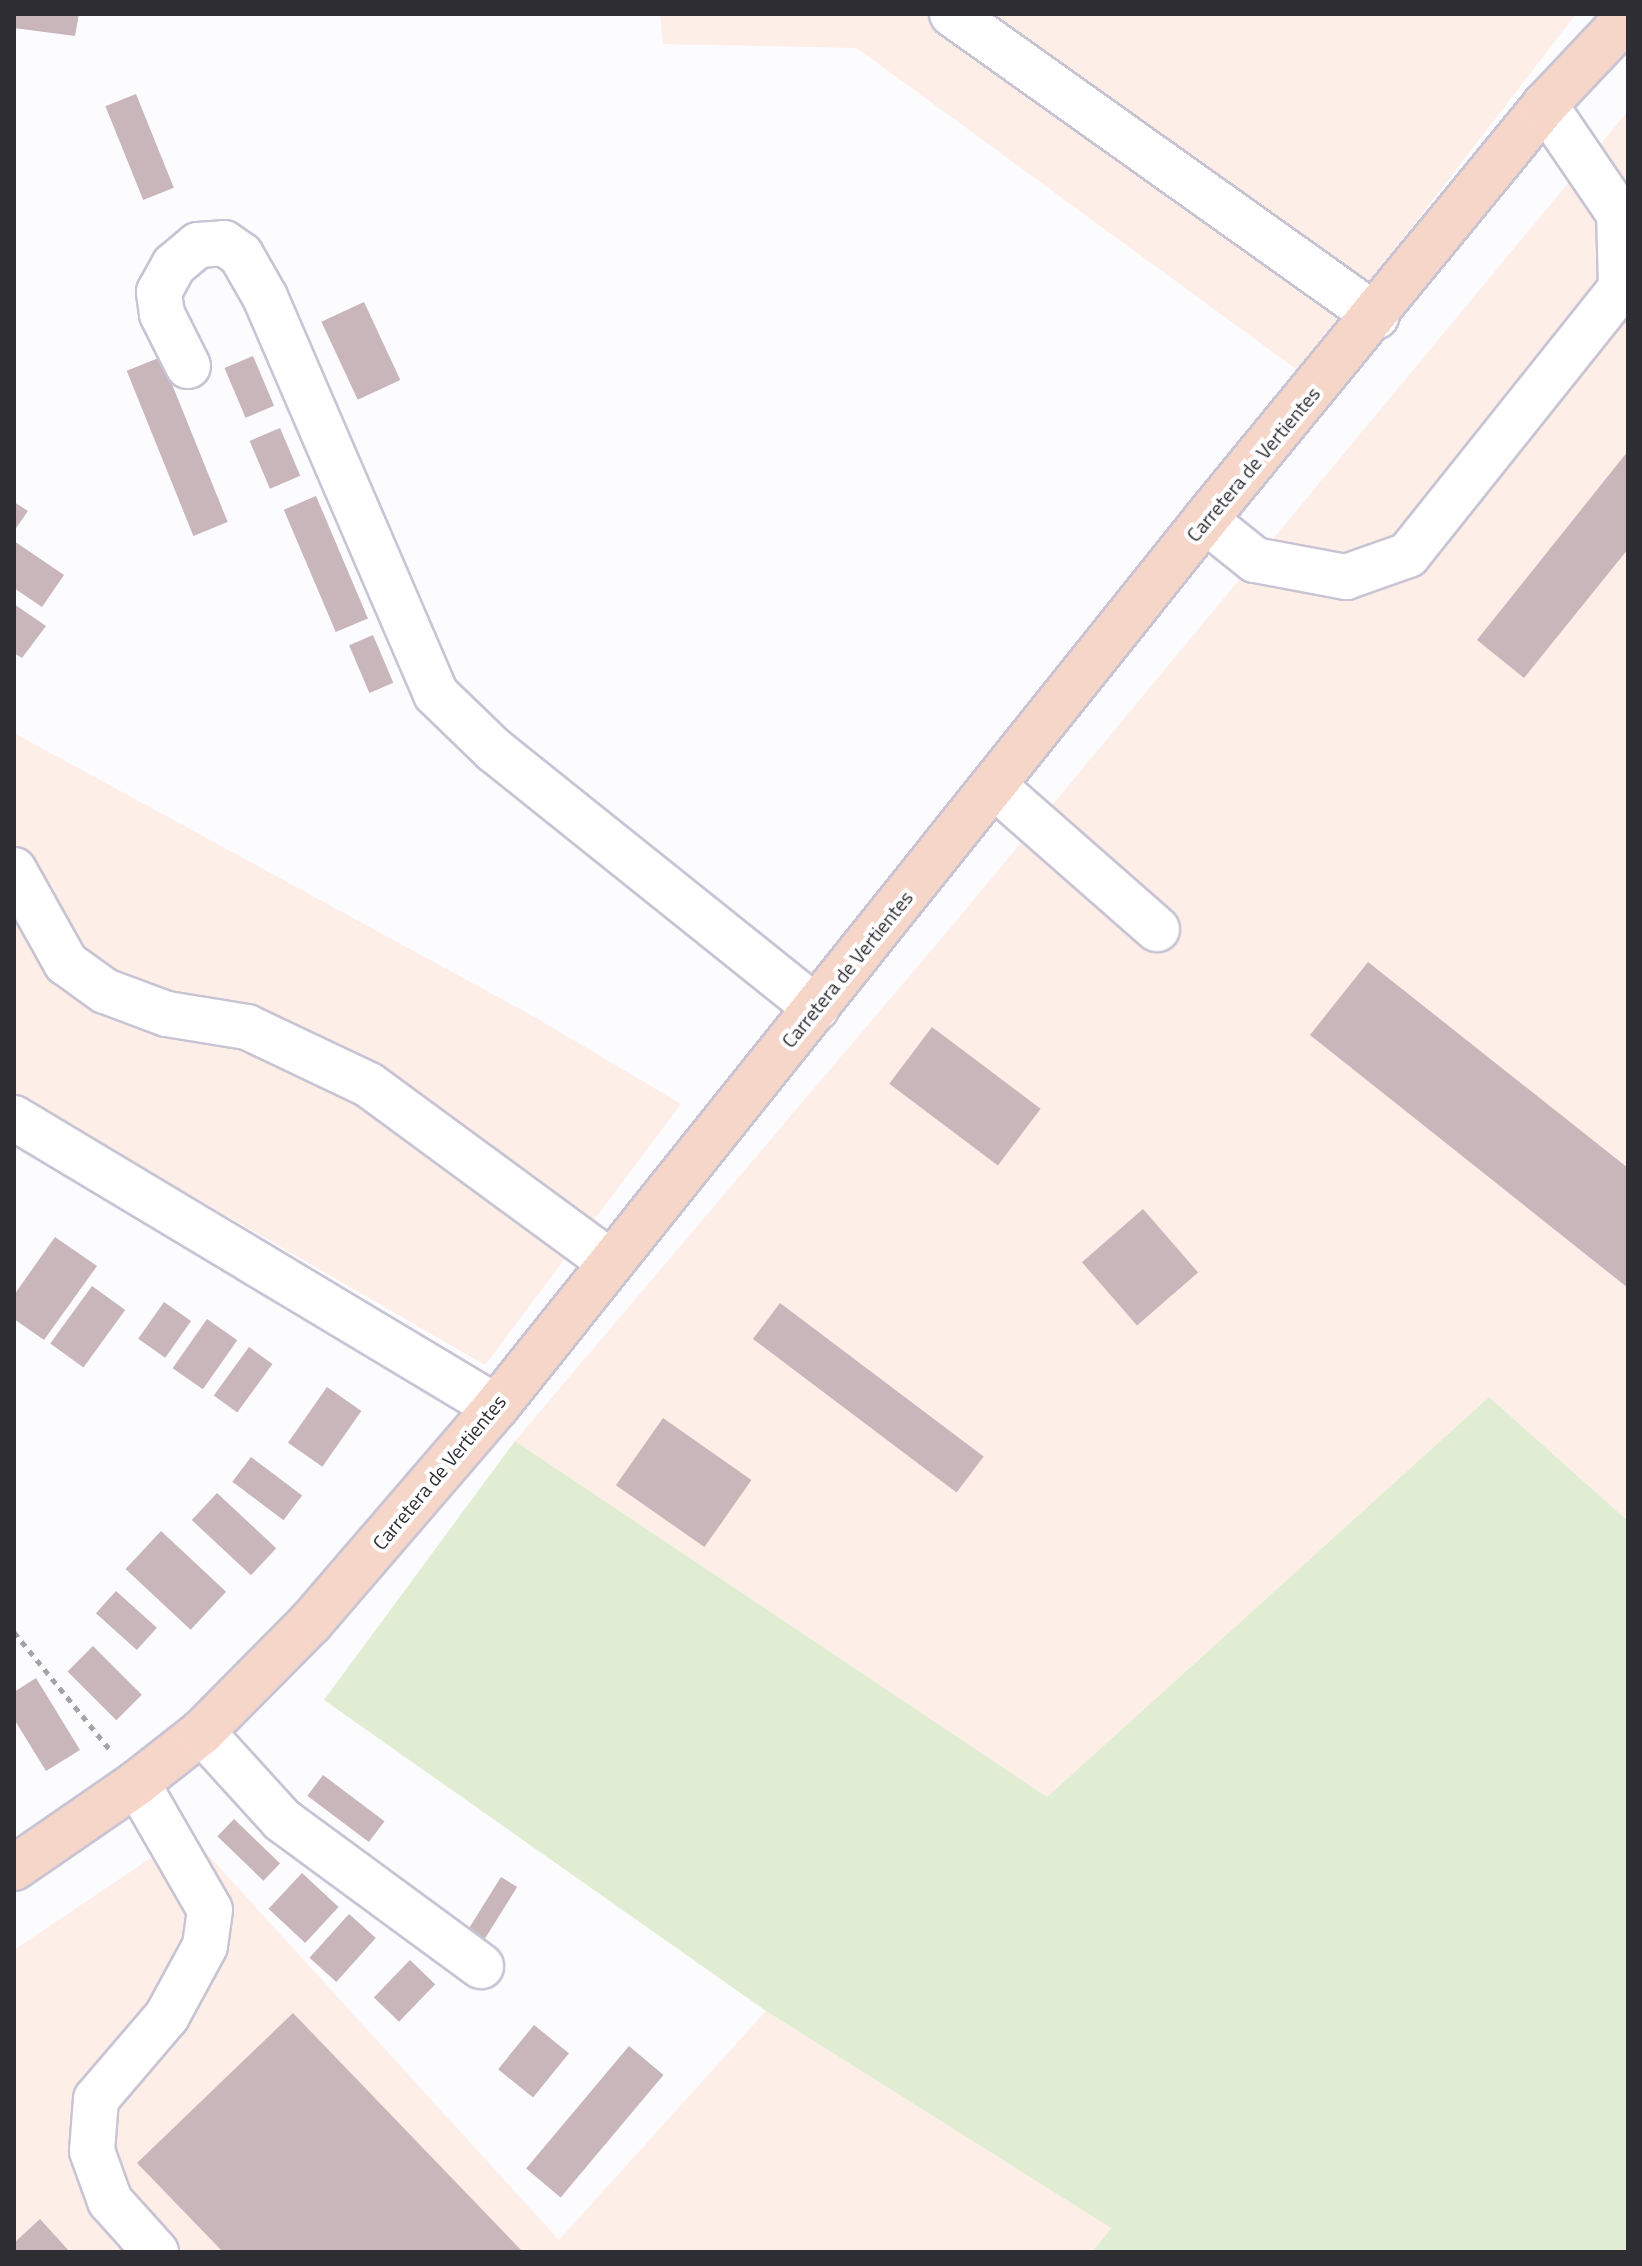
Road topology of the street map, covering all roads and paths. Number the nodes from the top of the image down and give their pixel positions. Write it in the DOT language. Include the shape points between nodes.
graph roads {
  1 [pos="952,14"];
  2 [pos="1628,17"];
  3 [pos="1545,105"];
  4 [pos="1624,218"];
  5 [pos="1376,316"];
  6 [pos="188,366"];
  7 [pos="1205,520"];
  8 [pos="994,786"];
  9 [pos="14,870"];
  10 [pos="1157,929"];
  11 [pos="816,1008"];
  12 [pos="14,1118"];
  13 [pos="611,1263"];
  14 [pos="496,1407"];
  15 [pos="14,1632"];
  16 [pos="202,1732"];
  17 [pos="137,1783"];
  18 [pos="14,1868"];
  19 [pos="481,1966"];
  20 [pos="156,2252"];
  1 -- 5 [label="street"];
  2 -- 3 [label="main road, Carretera de Vertientes"];
  3 -- 4 [label="street"];
  3 -- 5 [label="main road, Carretera de Vertientes"];
  4 -- 7 [label="street" via="1621,288 1408,555 1346,577 1255,560"];
  5 -- 7 [label="main road, Carretera de Vertientes"];
  6 -- 11 [label="street" via="162,314 159,292 174,265 198,245 224,243 241,255 265,297 436,694 494,750"];
  7 -- 8 [label="main road, Carretera de Vertientes"];
  8 -- 10 [label="street"];
  8 -- 11 [label="main road, Carretera de Vertientes"];
  9 -- 13 [label="street" via="66,963 105,991 167,1014 247,1027 369,1085"];
  11 -- 13 [label="main road, Carretera de Vertientes"];
  12 -- 14 [label="street"];
  13 -- 14 [label="main road, Carretera de Vertientes"];
  14 -- 16 [label="main road, Carretera de Vertientes" via="311,1622"];
  15 -- 17 [label="path"];
  16 -- 17 [label="main road, Carretera de Vertientes"];
  16 -- 19 [label="street" via="282,1820"];
  17 -- 18 [label="main road, Carretera de Vertientes"];
  17 -- 20 [label="street" via="210,1910 205,1946 167,2016 96,2099 92,2151 110,2201"];
}
